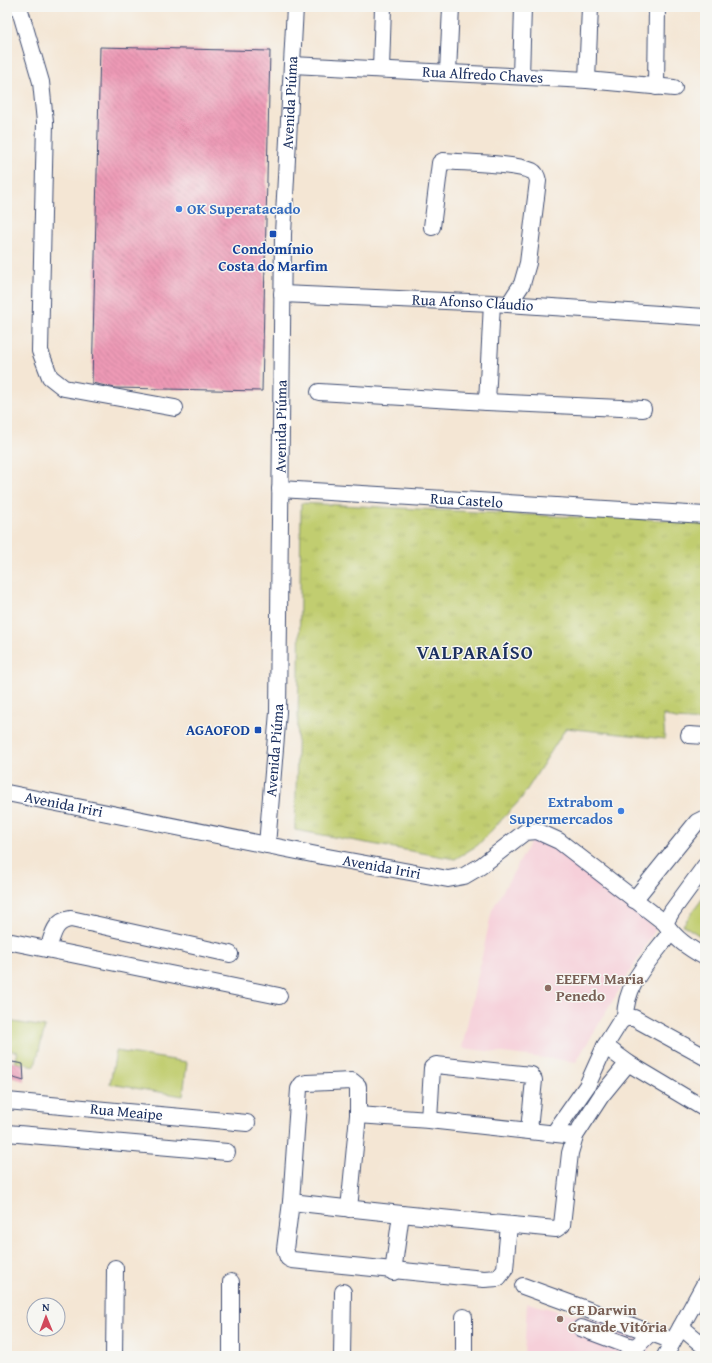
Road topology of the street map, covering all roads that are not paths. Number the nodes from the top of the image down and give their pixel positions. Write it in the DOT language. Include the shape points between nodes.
graph roads {
  1 [pos="20,7"];
  2 [pos="295,7"];
  3 [pos="383,7"];
  4 [pos="451,7"];
  5 [pos="523,7"];
  6 [pos="590,7"];
  7 [pos="657,7"];
  8 [pos="292,65"];
  9 [pos="380,69"];
  10 [pos="448,72"];
  11 [pos="521,76"];
  12 [pos="587,80"];
  13 [pos="656,87"];
  14 [pos="674,88"];
  15 [pos="432,227"];
  16 [pos="282,294"];
  17 [pos="492,303"];
  18 [pos="510,304"];
  19 [pos="705,317"];
  20 [pos="319,392"];
  21 [pos="487,402"];
  22 [pos="176,408"];
  23 [pos="643,409"];
  24 [pos="280,489"];
  25 [pos="705,515"];
  26 [pos="689,735"];
  27 [pos="705,736"];
  28 [pos="7,793"];
  29 [pos="705,818"];
  30 [pos="267,845"];
  31 [pos="705,866"];
  32 [pos="634,900"];
  33 [pos="668,928"];
  34 [pos="7,941"];
  35 [pos="48,949"];
  36 [pos="230,954"];
  37 [pos="705,957"];
  38 [pos="279,996"];
  39 [pos="624,1018"];
  40 [pos="605,1046"];
  41 [pos="705,1057"];
  42 [pos="628,1063"];
  43 [pos="7,1101"];
  44 [pos="705,1108"];
  45 [pos="358,1115"];
  46 [pos="429,1120"];
  47 [pos="247,1123"];
  48 [pos="528,1130"];
  49 [pos="554,1133"];
  50 [pos="7,1134"];
  51 [pos="575,1136"];
  52 [pos="227,1152"];
  53 [pos="290,1202"];
  54 [pos="349,1209"];
  55 [pos="401,1214"];
  56 [pos="509,1225"];
  57 [pos="114,1268"];
  58 [pos="393,1272"];
  59 [pos="231,1282"];
  60 [pos="705,1283"];
  61 [pos="523,1286"];
  62 [pos="343,1292"];
  63 [pos="464,1317"];
  64 [pos="581,1328"];
  65 [pos="650,1333"];
  66 [pos="677,1334"];
  67 [pos="705,1347"];
  68 [pos="114,1356"];
  69 [pos="231,1356"];
  70 [pos="342,1356"];
  71 [pos="464,1356"];
  72 [pos="665,1356"];
  1 -- 22 [label="street" via="40,82 45,122 40,351 50,377 64,388"];
  2 -- 8 [label="street, Avenida Piúma"];
  3 -- 9 [label="street"];
  4 -- 10 [label="street"];
  5 -- 11 [label="street"];
  6 -- 12 [label="street"];
  7 -- 13 [label="street"];
  8 -- 9 [label="street, Rua Alfredo Chaves"];
  8 -- 16 [label="street, Avenida Piúma"];
  9 -- 10 [label="street, Rua Alfredo Chaves"];
  10 -- 11 [label="street, Rua Alfredo Chaves"];
  11 -- 12 [label="street, Rua Alfredo Chaves"];
  12 -- 13 [label="street, Rua Alfredo Chaves"];
  13 -- 14 [label="street, Rua Alfredo Chaves"];
  15 -- 18 [label="street" via="440,163 443,161 518,167 536,174 538,181 528,263 522,284"];
  16 -- 17 [label="street, Rua Afonso Cláudio"];
  16 -- 24 [label="street, Avenida Piúma"];
  17 -- 18 [label="street, Rua Afonso Cláudio"];
  17 -- 21 [label="street"];
  18 -- 19 [label="street, Rua Afonso Cláudio"];
  20 -- 21 [label="street"];
  21 -- 23 [label="street"];
  24 -- 25 [label="street, Rua Castelo"];
  24 -- 30 [label="street, Avenida Piúma" via="278,712"];
  26 -- 27 [label="street"];
  28 -- 30 [label="street, Avenida Iriri"];
  29 -- 32 [label="street" via="697,822"];
  30 -- 32 [label="street, Avenida Iriri" via="448,879 464,876 525,832 537,831 559,840"];
  31 -- 33 [label="street" via="672,911"];
  32 -- 33 [label="street, Avenida Iriri"];
  33 -- 37 [label="street, Avenida Iriri" via="686,946"];
  33 -- 39 [label="street" via="632,983 625,1004"];
  34 -- 35 [label="street"];
  35 -- 36 [label="street" via="55,926 62,920 71,919"];
  35 -- 38 [label="street"];
  39 -- 40 [label="street"];
  39 -- 41 [label="street" via="634,1018"];
  40 -- 42 [label="street"];
  40 -- 49 [label="street" via="587,1086"];
  42 -- 44 [label="street"];
  42 -- 51 [label="street" via="601,1096"];
  43 -- 47 [label="street, Rua Meaipe"];
  45 -- 46 [label="street"];
  45 -- 53 [label="street" via="356,1083 311,1081 302,1084 299,1089"];
  45 -- 54 [label="street"];
  46 -- 48 [label="street"];
  46 -- 48 [label="street" via="432,1068 436,1065 534,1077"];
  48 -- 49 [label="street"];
  49 -- 51 [label="street"];
  50 -- 52 [label="street"];
  51 -- 56 [label="street" via="570,1153 561,1227 556,1229"];
  53 -- 54 [label="street"];
  53 -- 58 [label="street" via="285,1249 288,1258"];
  54 -- 55 [label="street"];
  55 -- 56 [label="street"];
  55 -- 58 [label="street"];
  56 -- 58 [label="street" via="505,1269 498,1278"];
  57 -- 68 [label="street"];
  59 -- 69 [label="street"];
  60 -- 66 [label="street"];
  61 -- 65 [label="street"];
  62 -- 70 [label="street"];
  63 -- 71 [label="street"];
  64 -- 65 [label="street" via="632,1347 638,1345"];
  65 -- 66 [label="street"];
  66 -- 67 [label="street"];
  66 -- 72 [label="street"];
}
